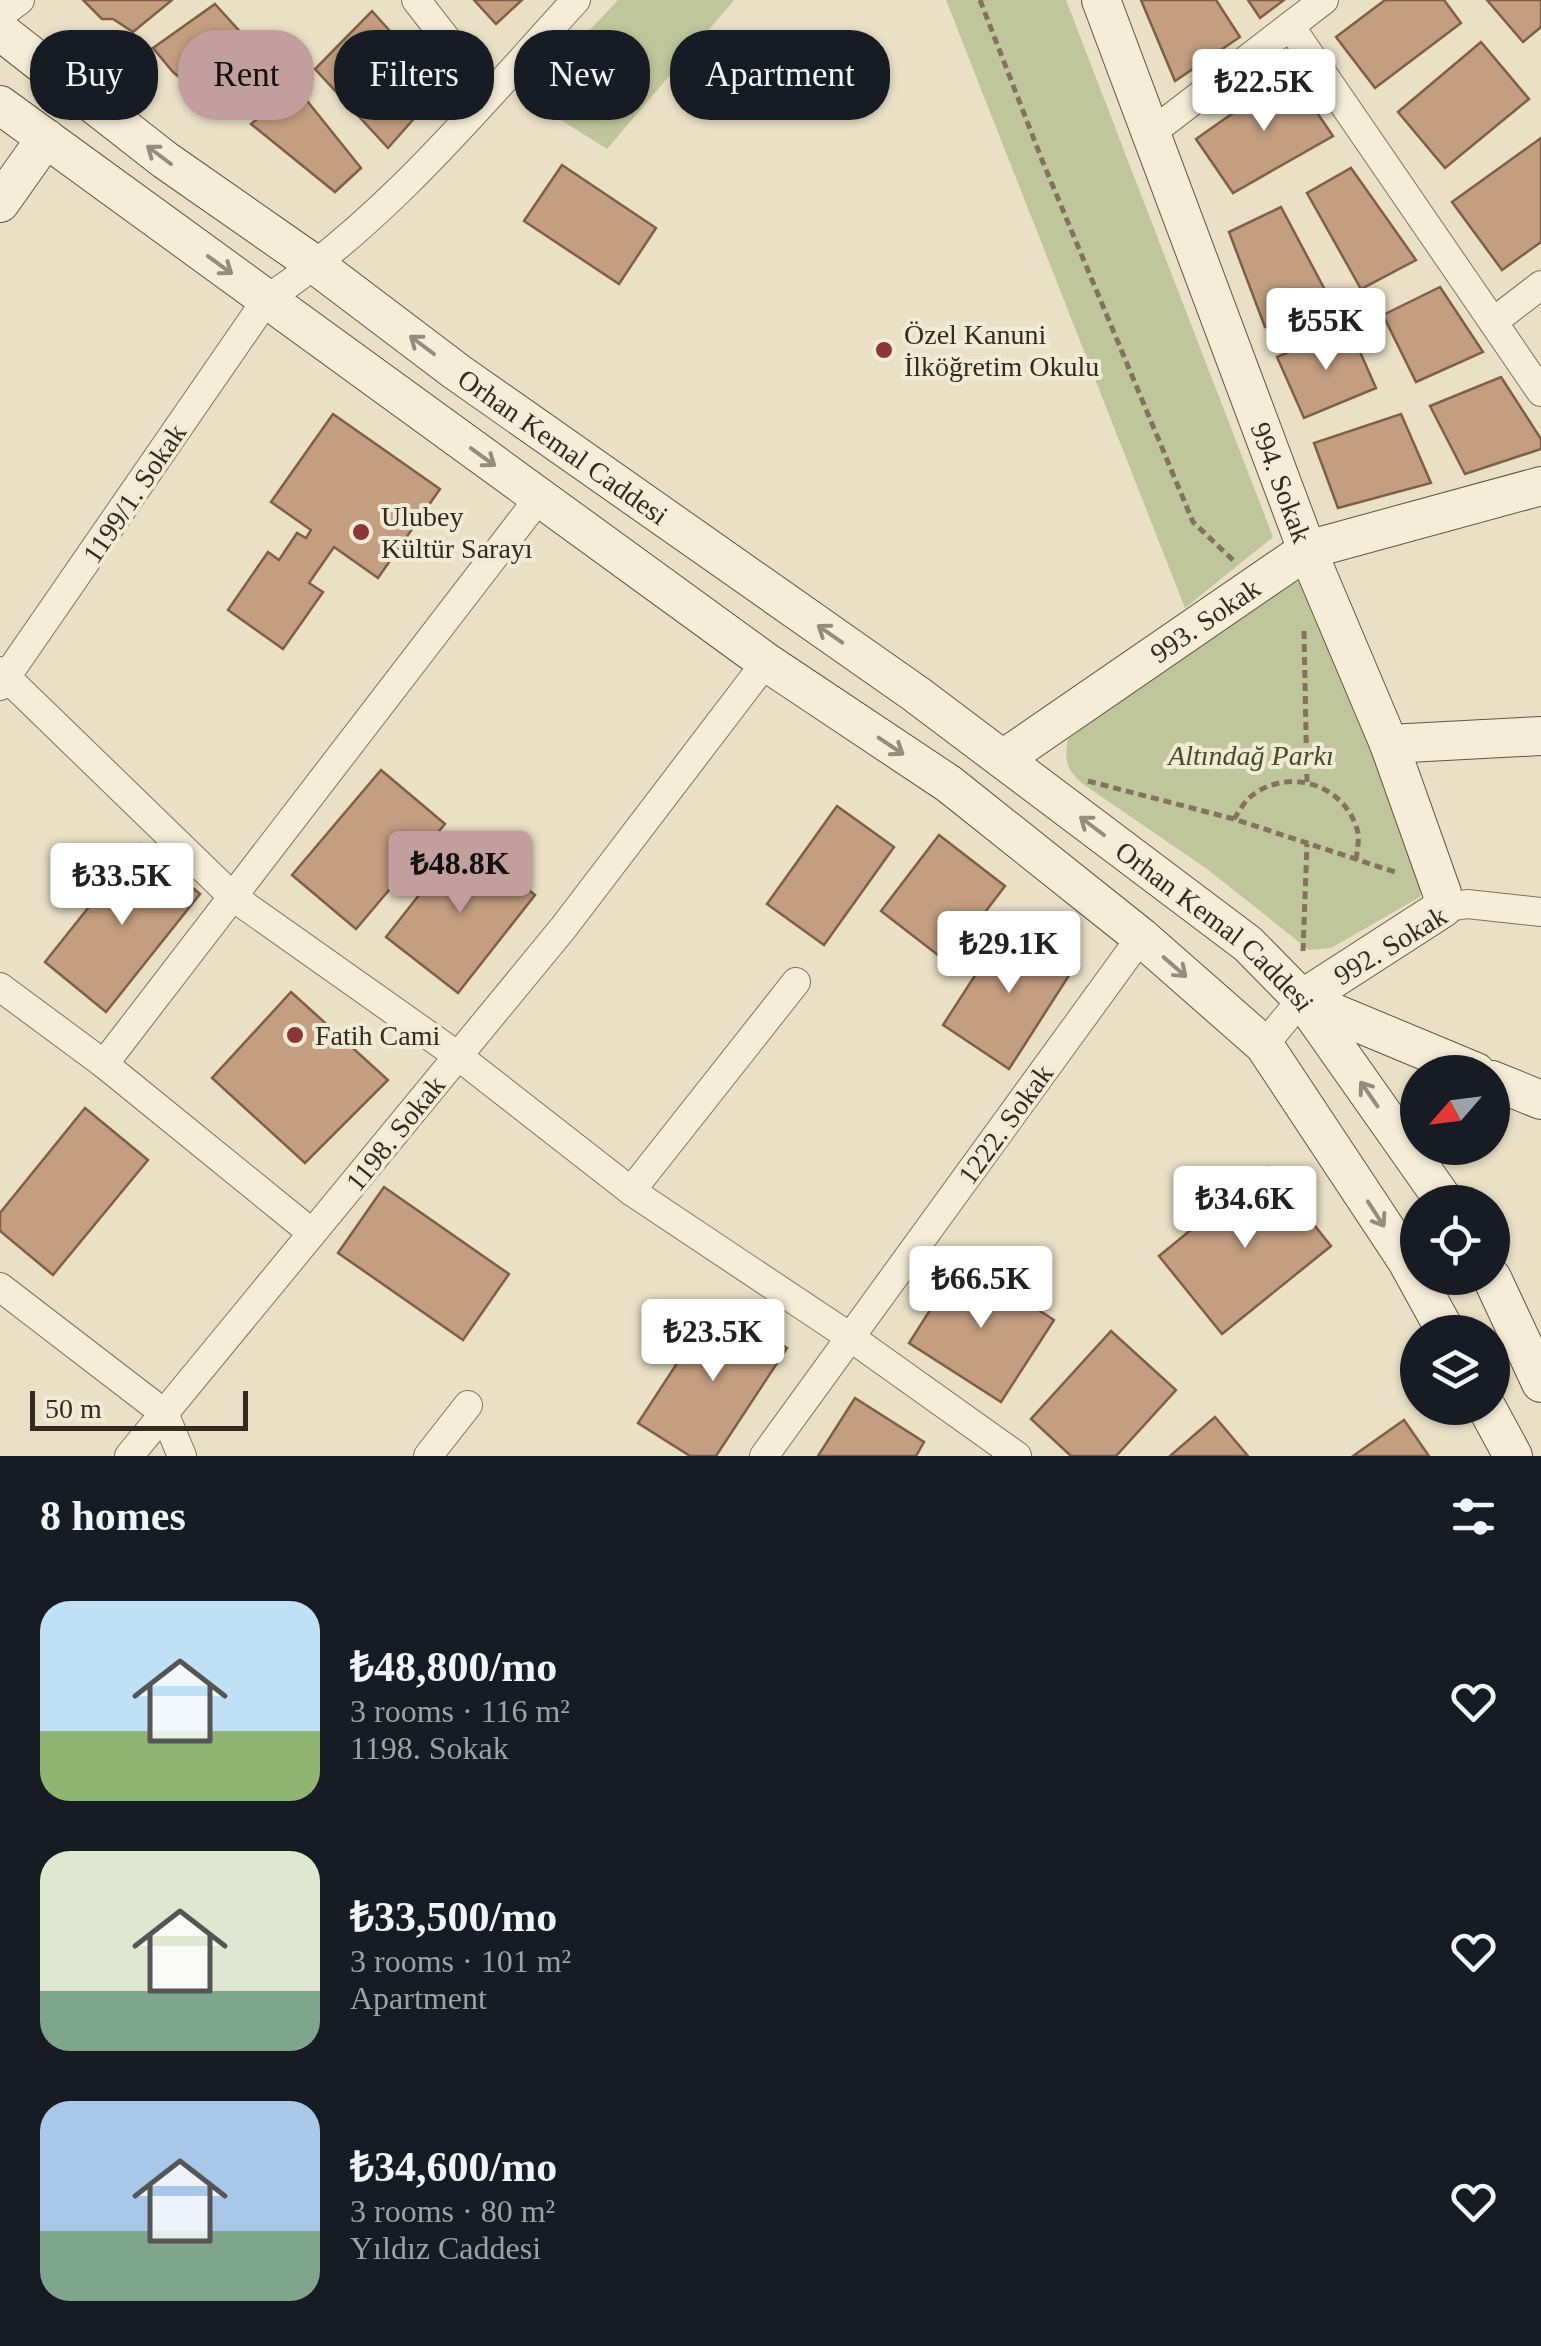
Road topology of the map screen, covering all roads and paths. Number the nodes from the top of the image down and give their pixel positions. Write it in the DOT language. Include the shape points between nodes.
graph roads {
  1 [pos="20,0"];
  2 [pos="416,0"];
  3 [pos="576,0"];
  4 [pos="980,0"];
  5 [pos="1102,0"];
  6 [pos="1324,0"];
  7 [pos="0,15"];
  8 [pos="1290,26"];
  9 [pos="439,30"];
  10 [pos="0,31"];
  11 [pos="494,91"];
  12 [pos="0,105"];
  13 [pos="466,120"];
  14 [pos="1151,133"];
  15 [pos="46,138"];
  16 [pos="0,202"];
  17 [pos="317,266"];
  18 [pos="1541,285"];
  19 [pos="266,299"];
  20 [pos="1492,322"];
  21 [pos="1541,392"];
  22 [pos="1541,486"];
  23 [pos="539,498"];
  24 [pos="1307,550"];
  25 [pos="1238,565"];
  26 [pos="1304,618"];
  27 [pos="766,662"];
  28 [pos="3,678"];
  29 [pos="1541,736"];
  30 [pos="1389,744"];
  31 [pos="1003,759"];
  32 [pos="1080,779"];
  33 [pos="1307,783"];
  34 [pos="1234,818"];
  35 [pos="1307,844"];
  36 [pos="1356,860"];
  37 [pos="233,897"];
  38 [pos="1441,897"];
  39 [pos="1541,912"];
  40 [pos="1141,937"];
  41 [pos="796,982"];
  42 [pos="0,986"];
  43 [pos="1302,999"];
  44 [pos="1264,1045"];
  45 [pos="1435,1055"];
  46 [pos="458,1056"];
  47 [pos="104,1064"];
  48 [pos="1510,1087"];
  49 [pos="1541,1100"];
  50 [pos="1433,1185"];
  51 [pos="631,1191"];
  52 [pos="312,1233"];
  53 [pos="0,1287"];
  54 [pos="1500,1295"];
  55 [pos="1437,1315"];
  56 [pos="850,1338"];
  57 [pos="1541,1383"];
  58 [pos="468,1406"];
  59 [pos="164,1413"];
  60 [pos="1496,1425"];
  61 [pos="129,1456"];
  62 [pos="182,1456"];
  63 [pos="428,1456"];
  64 [pos="764,1456"];
  65 [pos="1017,1456"];
  66 [pos="1513,1456"];
  1 -- 7 [label="street"];
  2 -- 9 [label="street"];
  3 -- 11 [label="street"];
  4 -- 25 [label="path" via="1192,522"];
  5 -- 14 [label="main road, 994. Sokak"];
  6 -- 8 [label="street"];
  8 -- 14 [label="street"];
  8 -- 20 [label="street"];
  17 -- 10 [label="main road, Orhan Kemal Caddesi, one-way"];
  12 -- 15 [label="main road, Orhan Kemal Caddesi"];
  13 -- 17 [label="street"];
  14 -- 24 [label="main road, 994. Sokak"];
  15 -- 16 [label="main road"];
  15 -- 19 [label="main road, Orhan Kemal Caddesi, one-way"];
  17 -- 19 [label="street"];
  31 -- 17 [label="main road, Orhan Kemal Caddesi, one-way"];
  18 -- 20 [label="street"];
  19 -- 23 [label="main road, Orhan Kemal Caddesi, one-way"];
  19 -- 28 [label="street, 1199/1. Sokak"];
  20 -- 21 [label="street"];
  22 -- 24 [label="main road, 993. Sokak"];
  23 -- 27 [label="main road, Orhan Kemal Caddesi"];
  23 -- 37 [label="street"];
  24 -- 30 [label="main road, 994. Sokak"];
  24 -- 31 [label="main road, 993. Sokak"];
  26 -- 33 [label="path"];
  27 -- 40 [label="main road, Orhan Kemal Caddesi, one-way" via="949,784"];
  27 -- 46 [label="street, 1198. Sokak"];
  28 -- 37 [label="street"];
  29 -- 30 [label="main road"];
  30 -- 38 [label="main road, 994. Sokak"];
  43 -- 31 [label="main road, Orhan Kemal Caddesi, one-way" via="1248,944"];
  32 -- 34 [label="path"];
  33 -- 34 [label="path" via="1272,784"];
  33 -- 36 [label="path" via="1342,801 1358,830"];
  34 -- 35 [label="path"];
  35 -- 36 [label="path"];
  35 -- 43 [label="path"];
  36 -- 38 [label="path"];
  37 -- 46 [label="street"];
  37 -- 47 [label="street"];
  38 -- 39 [label="street, 992. Sokak"];
  38 -- 43 [label="main road, 992. Sokak"];
  40 -- 44 [label="main road, Orhan Kemal Caddesi, one-way"];
  40 -- 56 [label="street, 1222. Sokak"];
  41 -- 51 [label="street"];
  42 -- 47 [label="street"];
  43 -- 44 [label="street, Orhan Kemal Caddesi"];
  43 -- 45 [label="main road"];
  50 -- 43 [label="main road, one-way"];
  44 -- 55 [label="main road, one-way"];
  46 -- 51 [label="street"];
  46 -- 52 [label="street, 1198. Sokak"];
  47 -- 52 [label="street"];
  48 -- 49 [label="main road"];
  51 -- 56 [label="street"];
  52 -- 59 [label="street, 1198. Sokak"];
  53 -- 59 [label="street"];
  54 -- 57 [label="main road"];
  56 -- 64 [label="street, 1222. Sokak"];
  56 -- 65 [label="street"];
  58 -- 63 [label="street"];
  59 -- 61 [label="street, 1198. Sokak"];
  59 -- 62 [label="street"];
  60 -- 66 [label="main road"];
}
